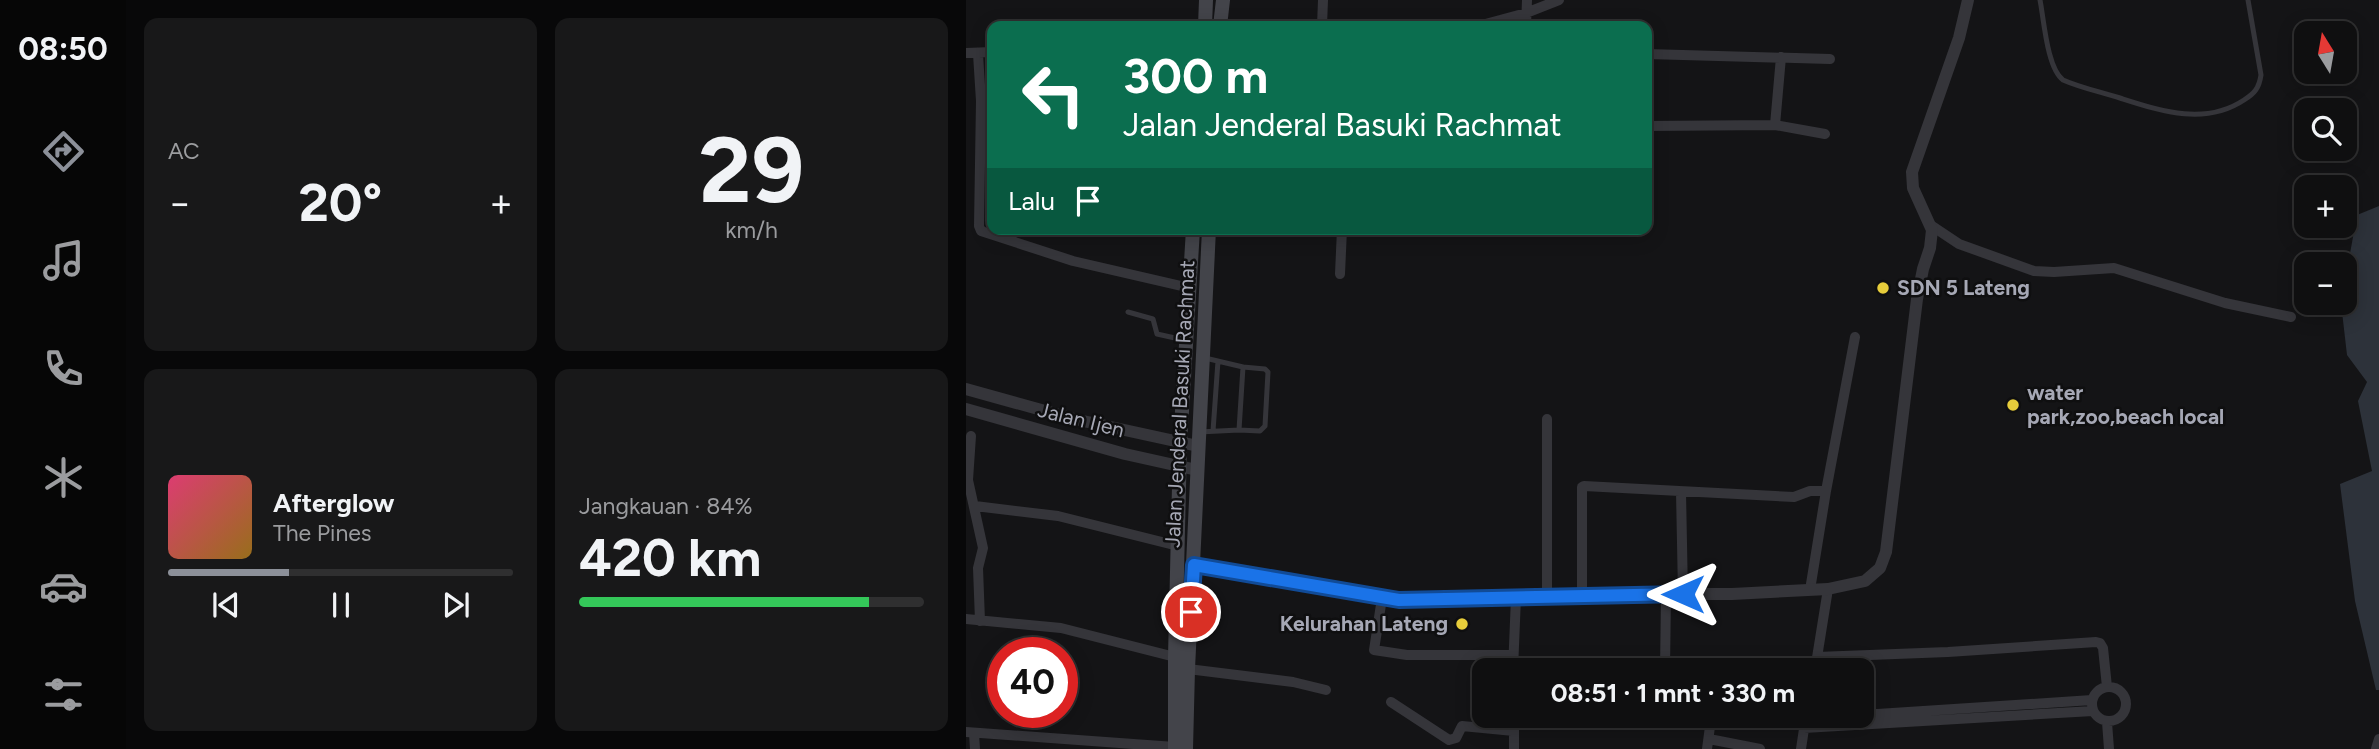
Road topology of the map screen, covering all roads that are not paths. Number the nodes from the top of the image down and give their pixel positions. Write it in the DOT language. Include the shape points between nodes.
graph roads {
  1 [pos="1206,0"];
  2 [pos="1223,0"];
  3 [pos="1323,0"];
  4 [pos="1527,0"];
  5 [pos="1559,0"];
  6 [pos="1968,0"];
  7 [pos="2040,0"];
  8 [pos="2248,0"];
  9 [pos="1525,13"];
  10 [pos="1205,21"];
  11 [pos="1221,21"];
  12 [pos="1322,21"];
  13 [pos="1496,21"];
  14 [pos="1526,21"];
  15 [pos="972,53"];
  16 [pos="1652,54"];
  17 [pos="1781,57"];
  18 [pos="1830,59"];
  19 [pos="986,101"];
  20 [pos="1775,125"];
  21 [pos="1652,126"];
  22 [pos="1825,135"];
  23 [pos="986,162"];
  24 [pos="966,202"];
  25 [pos="979,203"];
  26 [pos="1932,228"];
  27 [pos="987,233"];
  28 [pos="993,235"];
  29 [pos="1193,235"];
  30 [pos="1209,235"];
  31 [pos="1342,235"];
  32 [pos="1340,274"];
  33 [pos="1190,288"];
  34 [pos="1128,312"];
  35 [pos="2291,317"];
  36 [pos="1855,337"];
  37 [pos="1187,341"];
  38 [pos="1202,357"];
  39 [pos="1218,361"];
  40 [pos="1243,368"];
  41 [pos="966,388"];
  42 [pos="966,410"];
  43 [pos="1546,419"];
  44 [pos="1239,429"];
  45 [pos="971,436"];
  46 [pos="1203,436"];
  47 [pos="1181,444"];
  48 [pos="1180,467"];
  49 [pos="1197,470"];
  50 [pos="1826,491"];
  51 [pos="1681,492"];
  52 [pos="975,506"];
  53 [pos="1178,546"];
  54 [pos="1194,565"];
  55 [pos="1829,589"];
  56 [pos="1810,590"];
  57 [pos="1667,594"];
  58 [pos="1683,594"];
  59 [pos="1582,595"];
  60 [pos="1547,596"];
  61 [pos="1516,597"];
  62 [pos="1382,598"];
  63 [pos="966,619"];
  64 [pos="980,621"];
  65 [pos="1513,655"];
  66 [pos="1175,657"];
  67 [pos="1817,657"];
  68 [pos="1665,658"];
  69 [pos="1188,669"];
  70 [pos="2107,687"];
  71 [pos="1326,690"];
  72 [pos="1391,702"];
  73 [pos="2092,706"];
  74 [pos="1874,715"];
  75 [pos="1874,717"];
  76 [pos="2107,722"];
  77 [pos="1514,728"];
  78 [pos="1804,728"];
  79 [pos="1514,732"];
  80 [pos="970,733"];
  81 [pos="2379,739"];
  82 [pos="1046,744"];
  83 [pos="1708,744"];
  84 [pos="1179,748"];
  85 [pos="975,749"];
  86 [pos="1514,749"];
  87 [pos="1760,749"];
  88 [pos="1801,749"];
  89 [pos="2109,749"];
  90 [pos="2376,749"];
  1 -- 10 [label="main road"];
  2 -- 11 [label="main road"];
  3 -- 12 [label="street"];
  4 -- 9 [label="street"];
  5 -- 9 [label="street"];
  6 -- 26 [label="street" via="1912,172 1913,188"];
  7 -- 8 [label="lane" via="2053,64 2063,80 2167,113 2200,115 2231,109 2260,86"];
  9 -- 13 [label="street"];
  9 -- 14 [label="street"];
  15 -- 19 [label="street"];
  16 -- 17 [label="street"];
  17 -- 18 [label="street"];
  17 -- 20 [label="street"];
  19 -- 23 [label="street"];
  20 -- 21 [label="street"];
  20 -- 22 [label="street"];
  23 -- 25 [label="street"];
  24 -- 25 [label="street"];
  25 -- 27 [label="street" via="979,226"];
  26 -- 35 [label="street" via="1959,244 2034,271 2114,268 2225,303"];
  26 -- 55 [label="street" via="1917,299 1886,552 1880,568 1865,581"];
  28 -- 33 [label="street" via="1073,261"];
  29 -- 33 [label="main road, Jalan Jenderal Basuki Rachmat"];
  30 -- 38 [label="main road, Jalan Jenderal Basuki Rachmat"];
  31 -- 32 [label="street"];
  33 -- 37 [label="main road, Jalan Jenderal Basuki Rachmat"];
  34 -- 37 [label="lane" via="1153,320 1158,334"];
  36 -- 50 [label="street"];
  37 -- 47 [label="main road, Jalan Jenderal Basuki Rachmat"];
  38 -- 39 [label="lane"];
  38 -- 46 [label="main road, Jalan Jenderal Basuki Rachmat"];
  39 -- 40 [label="lane"];
  39 -- 46 [label="lane"];
  40 -- 44 [label="lane"];
  40 -- 44 [label="lane" via="1268,372 1263,429"];
  41 -- 47 [label="street, Jalan Ijen"];
  42 -- 48 [label="street, Jalan Ijen"];
  43 -- 60 [label="street"];
  44 -- 46 [label="lane"];
  45 -- 52 [label="street" via="968,480"];
  46 -- 47 [label="street, Jalan Ijen"];
  46 -- 49 [label="main road, Jalan Jenderal Basuki Rachmat"];
  47 -- 48 [label="main road, Jalan Jenderal Basuki Rachmat"];
  48 -- 49 [label="street, Jalan Ijen"];
  48 -- 53 [label="main road, Jalan Jenderal Basuki Rachmat"];
  49 -- 54 [label="main road, Jalan Jenderal Basuki Rachmat"];
  50 -- 51 [label="street" via="1794,497"];
  50 -- 56 [label="street"];
  51 -- 58 [label="street"];
  51 -- 59 [label="street" via="1582,487"];
  52 -- 53 [label="street" via="1058,516"];
  52 -- 64 [label="street" via="983,548 978,568"];
  53 -- 66 [label="main road, Jalan Jenderal Basuki Rachmat"];
  54 -- 62 [label="street"];
  54 -- 69 [label="main road, Jalan Jenderal Basuki Rachmat"];
  55 -- 56 [label="street"];
  55 -- 67 [label="street"];
  56 -- 58 [label="street"];
  57 -- 58 [label="street"];
  57 -- 59 [label="street"];
  57 -- 68 [label="street"];
  59 -- 60 [label="street"];
  60 -- 61 [label="street"];
  61 -- 62 [label="street"];
  61 -- 65 [label="street"];
  62 -- 65 [label="street" via="1374,650 1408,655"];
  63 -- 64 [label="street"];
  64 -- 66 [label="street" via="1061,628"];
  66 -- 84 [label="main road, Jalan Jenderal Basuki Rachmat"];
  67 -- 70 [label="street" via="2098,642 2103,648"];
  69 -- 71 [label="street"];
  69 -- 84 [label="main road, Jalan Jenderal Basuki Rachmat"];
  70 -- 73 [label="street" via="2097,691"];
  70 -- 76 [label="street" via="2118,689 2126,704 2123,715"];
  72 -- 79 [label="street" via="1448,740 1456,738 1462,726"];
  73 -- 74 [label="street"];
  73 -- 75 [label="street"];
  73 -- 76 [label="street" via="2098,718"];
  76 -- 89 [label="street"];
  77 -- 79 [label="street"];
  78 -- 88 [label="street"];
  79 -- 86 [label="street"];
  80 -- 82 [label="street"];
  80 -- 85 [label="street"];
  81 -- 90 [label="street"];
  82 -- 84 [label="street"];
  83 -- 87 [label="street"];
}
